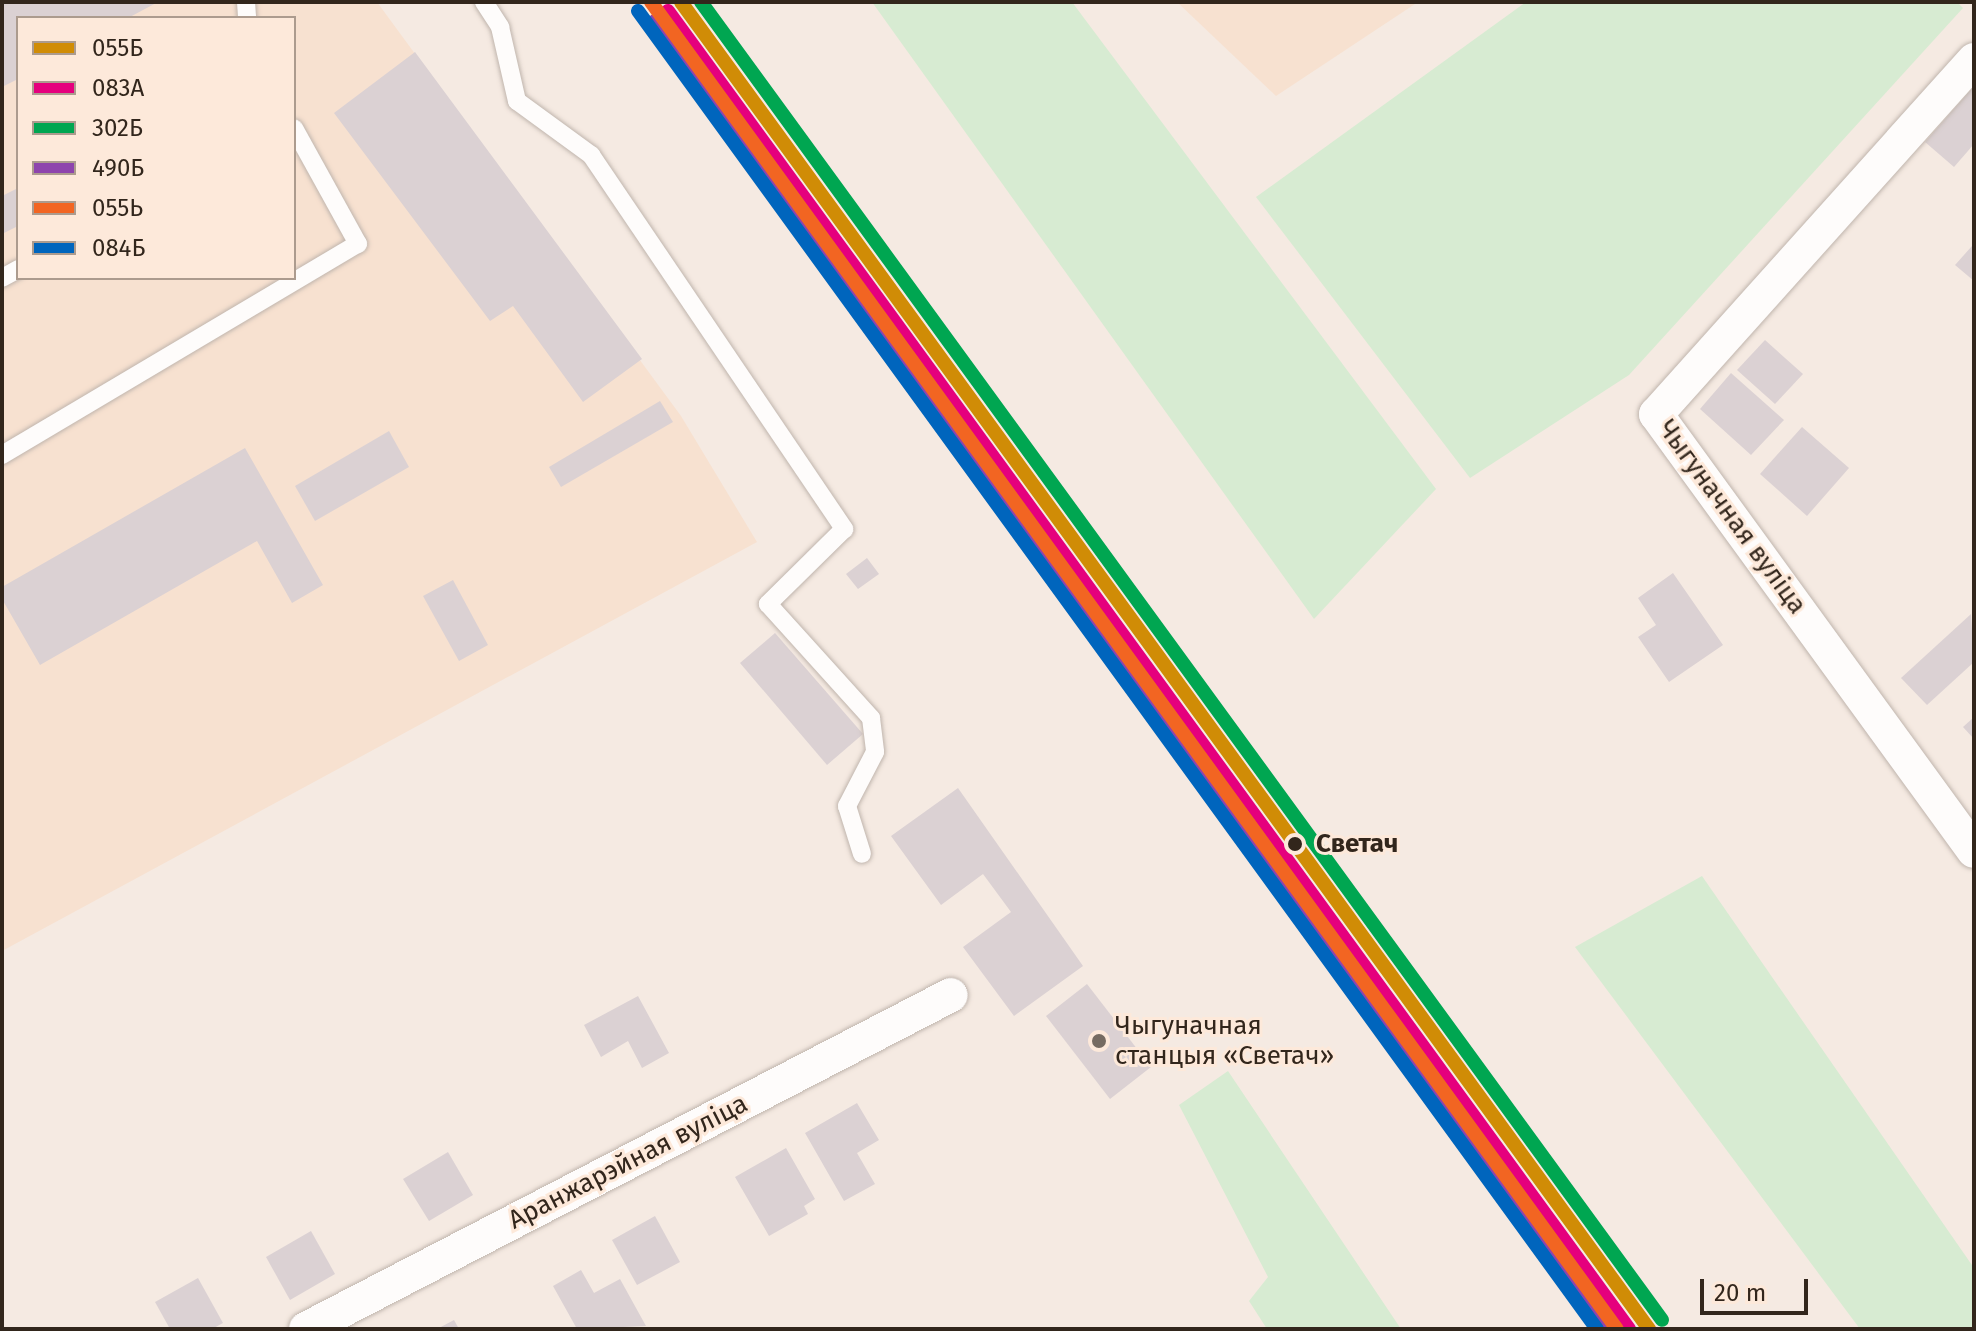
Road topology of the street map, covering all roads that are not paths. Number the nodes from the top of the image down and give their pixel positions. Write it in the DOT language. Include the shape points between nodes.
graph roads {
  1 [pos="484,2"];
  2 [pos="1974,60"];
  3 [pos="296,132"];
  4 [pos="2,455"];
  5 [pos="1974,851"];
  6 [pos="862,854"];
  7 [pos="951,995"];
  8 [pos="306,1329"];
  1 -- 6 [label="lane" via="500,27 517,101 591,155 844,529 768,604 871,718 875,752 847,806"];
  2 -- 5 [label="street, Чыгуначная вуліца" via="1656,414"];
  3 -- 4 [label="lane" via="358,244"];
  7 -- 8 [label="street, Аранжарэйная вуліца"];
}
